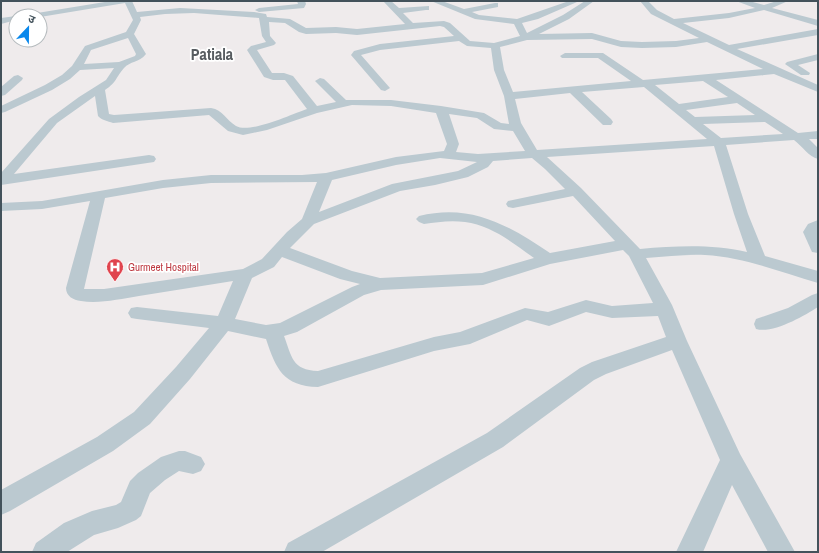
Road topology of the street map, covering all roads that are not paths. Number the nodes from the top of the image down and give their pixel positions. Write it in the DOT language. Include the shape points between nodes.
graph roads {
  1 [pos="127,1"];
  2 [pos="301,1"];
  3 [pos="387,1"];
  4 [pos="435,1"];
  5 [pos="590,1"];
  6 [pos="644,1"];
  7 [pos="740,1"];
  8 [pos="784,1"];
  9 [pos="492,3"];
  10 [pos="50,5"];
  11 [pos="426,8"];
  12 [pos="765,8"];
  13 [pos="48,11"];
  14 [pos="396,11"];
  15 [pos="463,12"];
  16 [pos="245,13"];
  17 [pos="818,13"];
  18 [pos="48,14"];
  19 [pos="135,15"];
  20 [pos="264,19"];
  21 [pos="803,19"];
  22 [pos="515,21"];
  23 [pos="673,22"];
  24 [pos="818,23"];
  25 [pos="411,26"];
  26 [pos="130,34"];
  27 [pos="816,34"];
  28 [pos="741,36"];
  29 [pos="525,37"];
  30 [pos="460,38"];
  31 [pos="708,39"];
  32 [pos="758,43"];
  33 [pos="495,46"];
  34 [pos="728,48"];
  35 [pos="565,56"];
  36 [pos="818,57"];
  37 [pos="121,65"];
  38 [pos="78,67"];
  39 [pos="774,71"];
  40 [pos="818,71"];
  41 [pos="805,73"];
  42 [pos="785,75"];
  43 [pos="18,78"];
  44 [pos="706,78"];
  45 [pos="320,81"];
  46 [pos="644,84"];
  47 [pos="385,88"];
  48 [pos="99,89"];
  49 [pos="818,89"];
  50 [pos="574,91"];
  51 [pos="1,93"];
  52 [pos="509,96"];
  53 [pos="740,99"];
  54 [pos="343,104"];
  55 [pos="4,107"];
  56 [pos="676,108"];
  57 [pos="440,109"];
  58 [pos="314,110"];
  59 [pos="769,118"];
  60 [pos="692,121"];
  61 [pos="607,122"];
  62 [pos="517,128"];
  63 [pos="818,135"];
  64 [pos="797,137"];
  65 [pos="718,142"];
  66 [pos="533,153"];
  67 [pos="449,154"];
  68 [pos="818,155"];
  69 [pos="489,157"];
  70 [pos="149,159"];
  71 [pos="326,177"];
  72 [pos="1,180"];
  73 [pos="576,191"];
  74 [pos="98,196"];
  75 [pos="513,204"];
  76 [pos="1,207"];
  77 [pos="424,219"];
  78 [pos="309,221"];
  79 [pos="818,225"];
  80 [pos="818,248"];
  81 [pos="632,249"];
  82 [pos="278,250"];
  83 [pos="547,259"];
  84 [pos="758,259"];
  85 [pos="245,274"];
  86 [pos="818,277"];
  87 [pos="380,284"];
  88 [pos="818,300"];
  89 [pos="664,309"];
  90 [pos="137,313"];
  91 [pos="224,323"];
  92 [pos="763,324"];
  93 [pos="273,331"];
  94 [pos="677,341"];
  95 [pos="732,461"];
  96 [pos="193,464"];
  97 [pos="1,503"];
  98 [pos="45,552"];
  99 [pos="297,552"];
  100 [pos="688,552"];
  101 [pos="782,552"];
  1 -- 18 [label="street"];
  1 -- 19 [label="street"];
  2 -- 16 [label="street" via="301,6"];
  3 -- 14 [label="street"];
  4 -- 15 [label="street"];
  5 -- 22 [label="street" via="566,4 535,17"];
  5 -- 29 [label="street"];
  6 -- 23 [label="street" via="654,12"];
  7 -- 12 [label="street"];
  8 -- 12 [label="street"];
  9 -- 15 [label="street"];
  9 -- 22 [label="street"];
  10 -- 13 [label="street"];
  11 -- 14 [label="street"];
  12 -- 21 [label="street"];
  12 -- 23 [label="street" via="733,15"];
  14 -- 25 [label="street"];
  15 -- 22 [label="street" via="481,18"];
  16 -- 19 [label="street" via="189,7"];
  16 -- 20 [label="street" via="260,15"];
  17 -- 21 [label="street"];
  19 -- 26 [label="street" via="137,20"];
  20 -- 25 [label="street" via="287,21 306,31 357,32"];
  20 -- 58 [label="street" via="266,36 271,43 252,50 268,75 289,78"];
  21 -- 24 [label="street"];
  22 -- 29 [label="street"];
  23 -- 31 [label="street"];
  25 -- 30 [label="street" via="441,23"];
  26 -- 37 [label="street" via="141,54 138,58"];
  26 -- 38 [label="street" via="88,48"];
  27 -- 32 [label="street"];
  28 -- 32 [label="street"];
  29 -- 31 [label="street" via="592,36 621,44 642,45 676,44"];
  29 -- 33 [label="street" via="501,42"];
  30 -- 33 [label="street" via="472,44"];
  30 -- 47 [label="street" via="380,47 357,53 356,55"];
  31 -- 34 [label="street"];
  32 -- 34 [label="street"];
  33 -- 52 [label="street" via="499,70"];
  34 -- 39 [label="street"];
  35 -- 46 [label="street" via="600,55"];
  36 -- 41 [label="street" via="790,64"];
  37 -- 38 [label="street"];
  37 -- 48 [label="street" via="110,82"];
  38 -- 55 [label="street" via="61,80"];
  39 -- 42 [label="street"];
  39 -- 44 [label="street"];
  40 -- 41 [label="street"];
  41 -- 42 [label="street"];
  42 -- 49 [label="street"];
  43 -- 51 [label="street"];
  44 -- 46 [label="street"];
  44 -- 53 [label="street"];
  45 -- 54 [label="street"];
  46 -- 50 [label="street"];
  46 -- 56 [label="street"];
  48 -- 58 [label="street" via="104,116 113,119 211,111 233,130 243,131 269,126"];
  48 -- 72 [label="street" via="53,121"];
  50 -- 52 [label="street"];
  50 -- 61 [label="street"];
  52 -- 62 [label="street"];
  53 -- 56 [label="street"];
  53 -- 59 [label="street"];
  54 -- 57 [label="street" via="378,102"];
  54 -- 58 [label="street"];
  56 -- 60 [label="street"];
  57 -- 62 [label="street" via="480,115 498,126"];
  57 -- 67 [label="street" via="453,144"];
  59 -- 60 [label="street"];
  59 -- 64 [label="street"];
  60 -- 65 [label="street"];
  62 -- 66 [label="street"];
  63 -- 64 [label="street"];
  64 -- 65 [label="street"];
  64 -- 68 [label="street"];
  65 -- 66 [label="street"];
  65 -- 84 [label="street"];
  66 -- 69 [label="street"];
  66 -- 73 [label="street"];
  67 -- 69 [label="street" via="467,158"];
  67 -- 71 [label="street" via="396,161"];
  69 -- 78 [label="street" via="483,164 463,174 397,187"];
  70 -- 72 [label="street"];
  71 -- 74 [label="street" via="211,179 163,184"];
  71 -- 78 [label="street"];
  73 -- 75 [label="street"];
  73 -- 81 [label="street"];
  74 -- 76 [label="street" via="42,205"];
  74 -- 85 [label="street" via="75,292 81,295 104,295"];
  77 -- 83 [label="street" via="474,219 508,234"];
  78 -- 82 [label="street"];
  79 -- 80 [label="street" via="813,227 812,232"];
  81 -- 83 [label="street"];
  81 -- 84 [label="street" via="703,250"];
  81 -- 89 [label="street"];
  82 -- 85 [label="street" via="262,267"];
  82 -- 87 [label="street" via="346,275"];
  83 -- 87 [label="street" via="483,279"];
  84 -- 86 [label="street"];
  85 -- 91 [label="street"];
  87 -- 93 [label="street" via="358,291 290,327"];
  88 -- 92 [label="street" via="794,313"];
  89 -- 93 [label="street" via="612,312 586,306 549,319 525,314 463,339 434,344 318,380 301,379 291,371 284,362"];
  89 -- 94 [label="street"];
  90 -- 91 [label="street"];
  91 -- 93 [label="street" via="259,332"];
  91 -- 97 [label="street" via="142,418 105,444"];
  94 -- 95 [label="street"];
  94 -- 99 [label="street" via="587,374 494,440"];
  95 -- 100 [label="street"];
  95 -- 101 [label="street"];
  96 -- 98 [label="street" via="178,461 168,466 142,484 136,505 128,512 83,526"];
}
